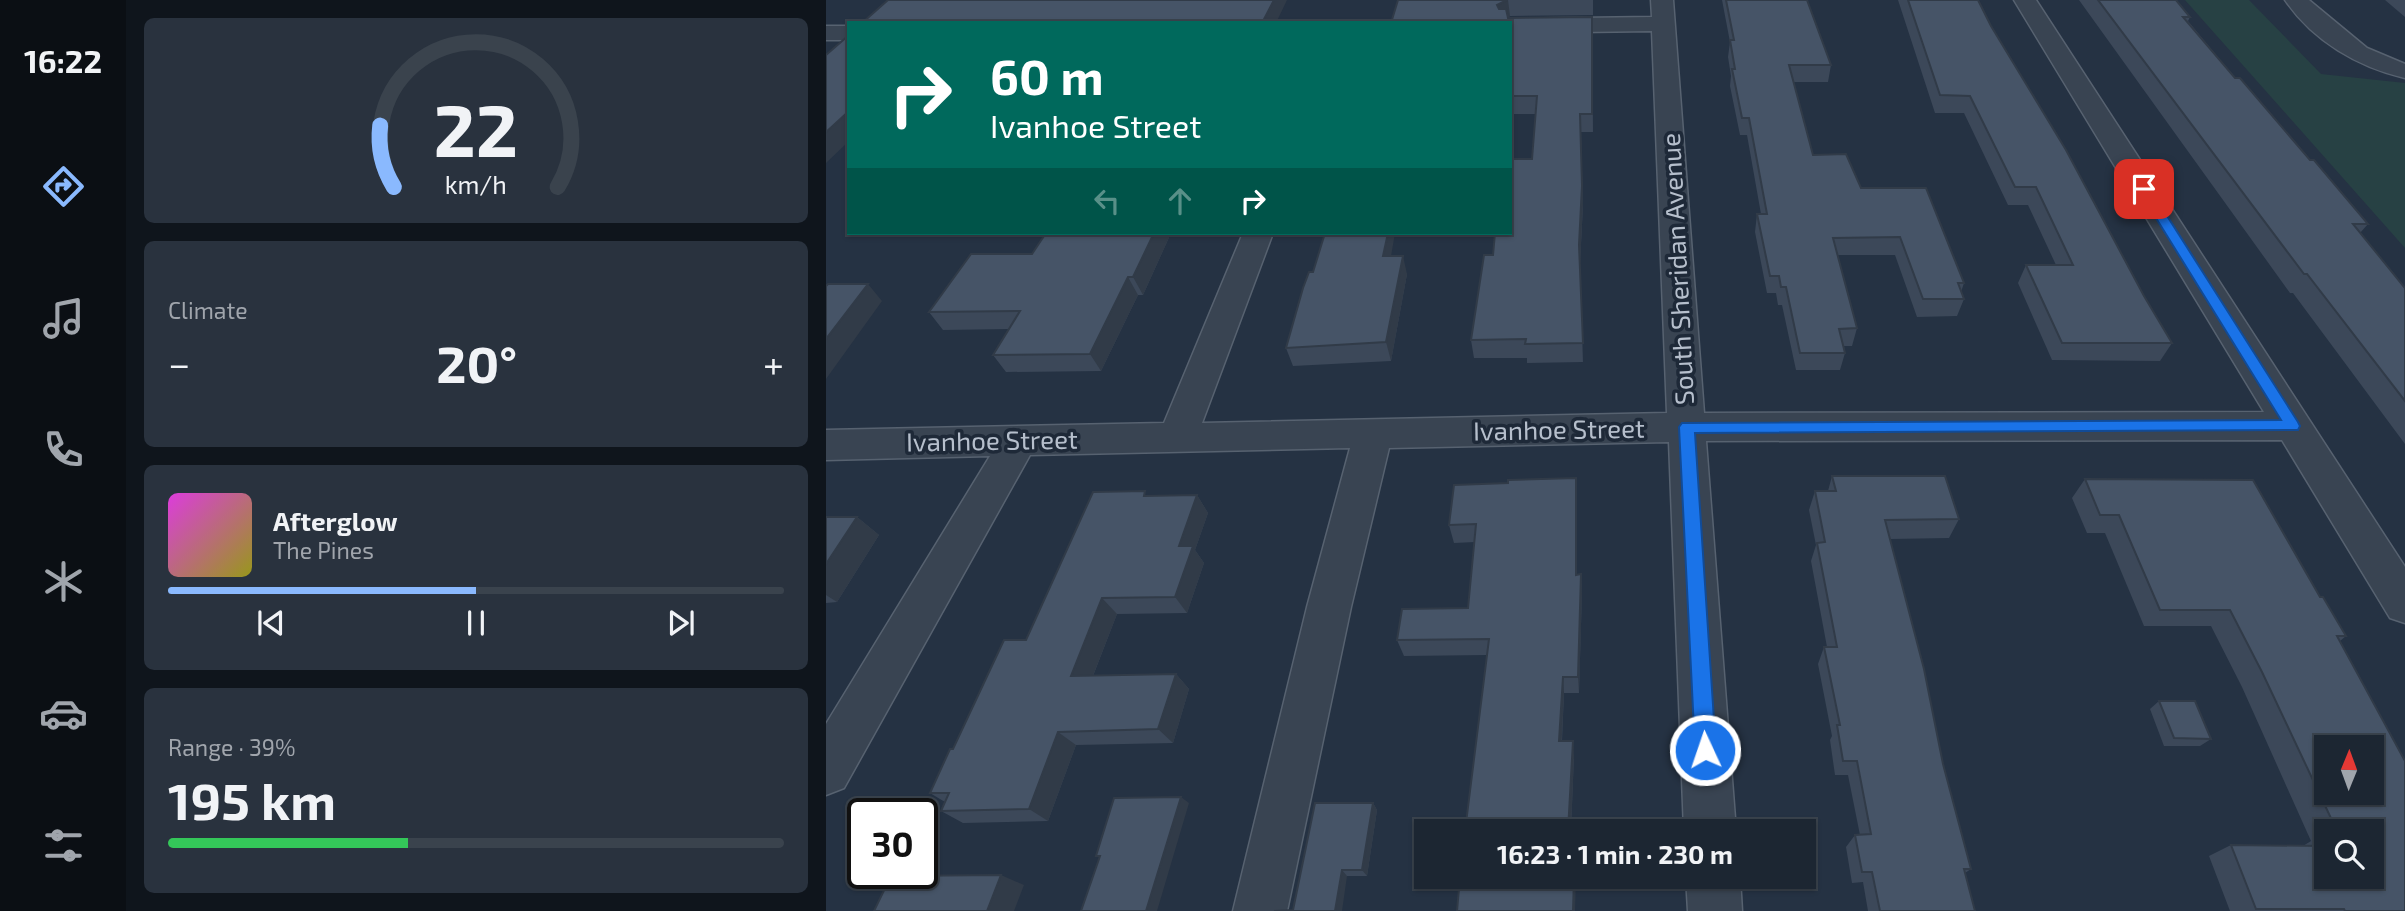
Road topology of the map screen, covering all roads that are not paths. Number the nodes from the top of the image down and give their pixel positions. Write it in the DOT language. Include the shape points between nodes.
graph roads {
  1 [pos="2025,0"];
  2 [pos="2296,0"];
  3 [pos="1663,12"];
  4 [pos="1512,26"];
  5 [pos="826,33"];
  6 [pos="847,33"];
  7 [pos="2405,71"];
  8 [pos="1257,235"];
  9 [pos="2292,426"];
  10 [pos="1687,427"];
  11 [pos="1373,434"];
  12 [pos="1177,438"];
  13 [pos="1019,442"];
  14 [pos="826,444"];
  15 [pos="2405,604"];
  16 [pos="826,770"];
  17 [pos="1709,819"];
  18 [pos="1713,889"];
  19 [pos="1260,911"];
  20 [pos="1714,911"];
  1 -- 9 [label="street"];
  2 -- 7 [label="street" via="2355,54"];
  3 -- 4 [label="street"];
  3 -- 10 [label="street, South Sheridan Avenue"];
  5 -- 6 [label="street"];
  8 -- 12 [label="street"];
  9 -- 10 [label="street, Ivanhoe Street"];
  9 -- 15 [label="street"];
  10 -- 11 [label="street, Ivanhoe Street"];
  10 -- 17 [label="street, South Sheridan Avenue"];
  11 -- 12 [label="street, Ivanhoe Street"];
  11 -- 19 [label="street" via="1328,607"];
  12 -- 13 [label="street, Ivanhoe Street"];
  13 -- 14 [label="street, Ivanhoe Street"];
  13 -- 16 [label="street"];
  18 -- 20 [label="street"];
}
